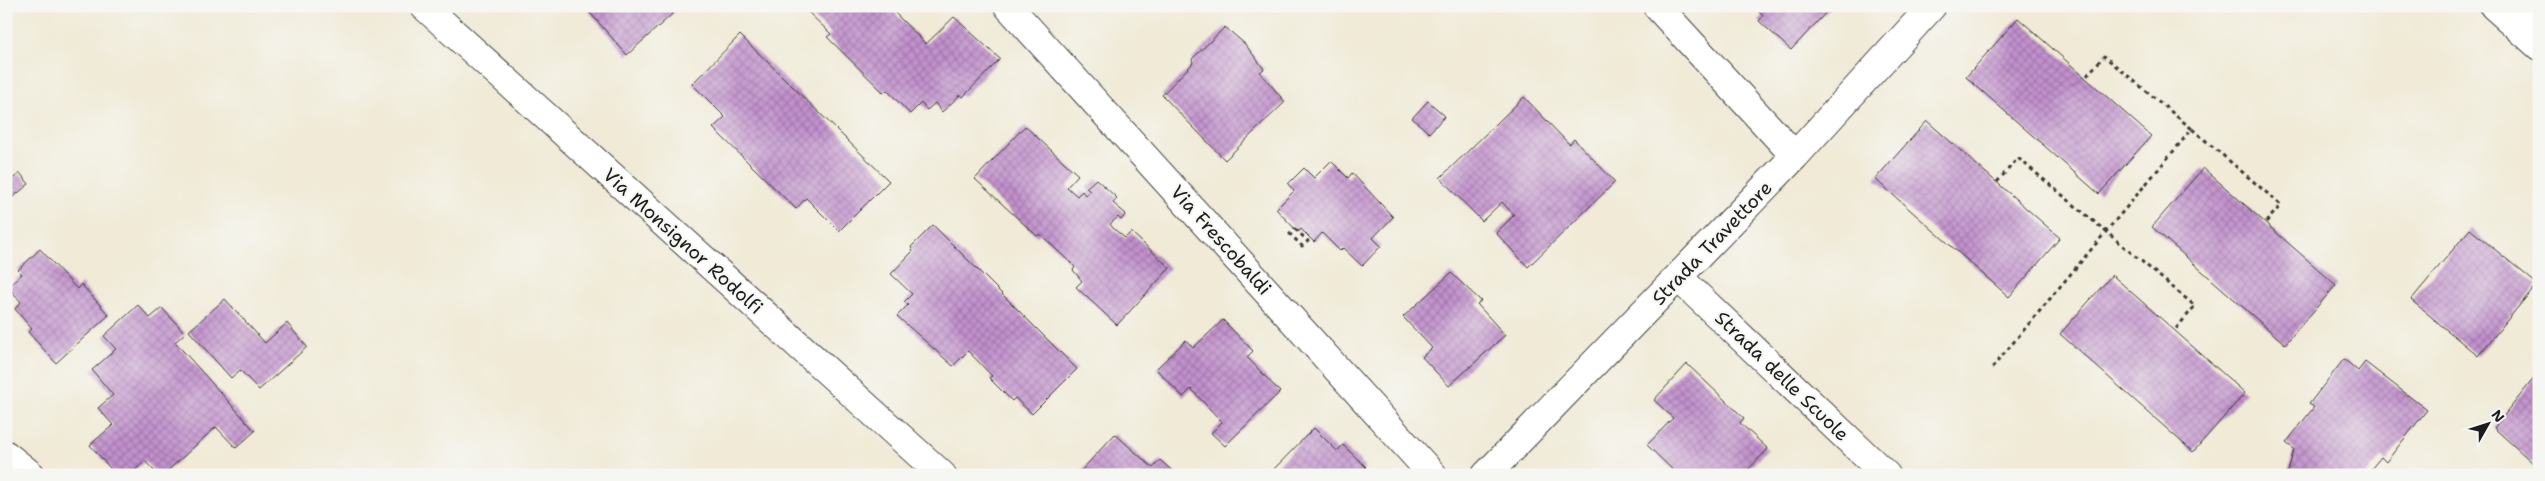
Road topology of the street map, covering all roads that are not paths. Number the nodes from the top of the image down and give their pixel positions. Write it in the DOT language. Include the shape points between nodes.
graph roads {
  1 [pos="424,6"];
  2 [pos="1008,6"];
  3 [pos="1657,6"];
  4 [pos="1932,6"];
  5 [pos="2494,6"];
  6 [pos="2536,6"];
  7 [pos="2518,27"];
  8 [pos="2539,46"];
  9 [pos="1795,156"];
  10 [pos="1679,278"];
  11 [pos="6,455"];
  12 [pos="31,475"];
  13 [pos="942,475"];
  14 [pos="1433,475"];
  15 [pos="1486,475"];
  16 [pos="1886,475"];
  1 -- 13 [label="street, Via Monsignor Rodolfi"];
  2 -- 14 [label="street, Via Frescobaldi"];
  3 -- 9 [label="street"];
  4 -- 9 [label="street, Strada Travettore"];
  5 -- 7 [label="street"];
  6 -- 7 [label="street"];
  7 -- 8 [label="street"];
  9 -- 10 [label="street, Strada Travettore"];
  10 -- 15 [label="street, Strada Travettore"];
  10 -- 16 [label="street, Strada delle Scuole"];
  11 -- 12 [label="street"];
}
